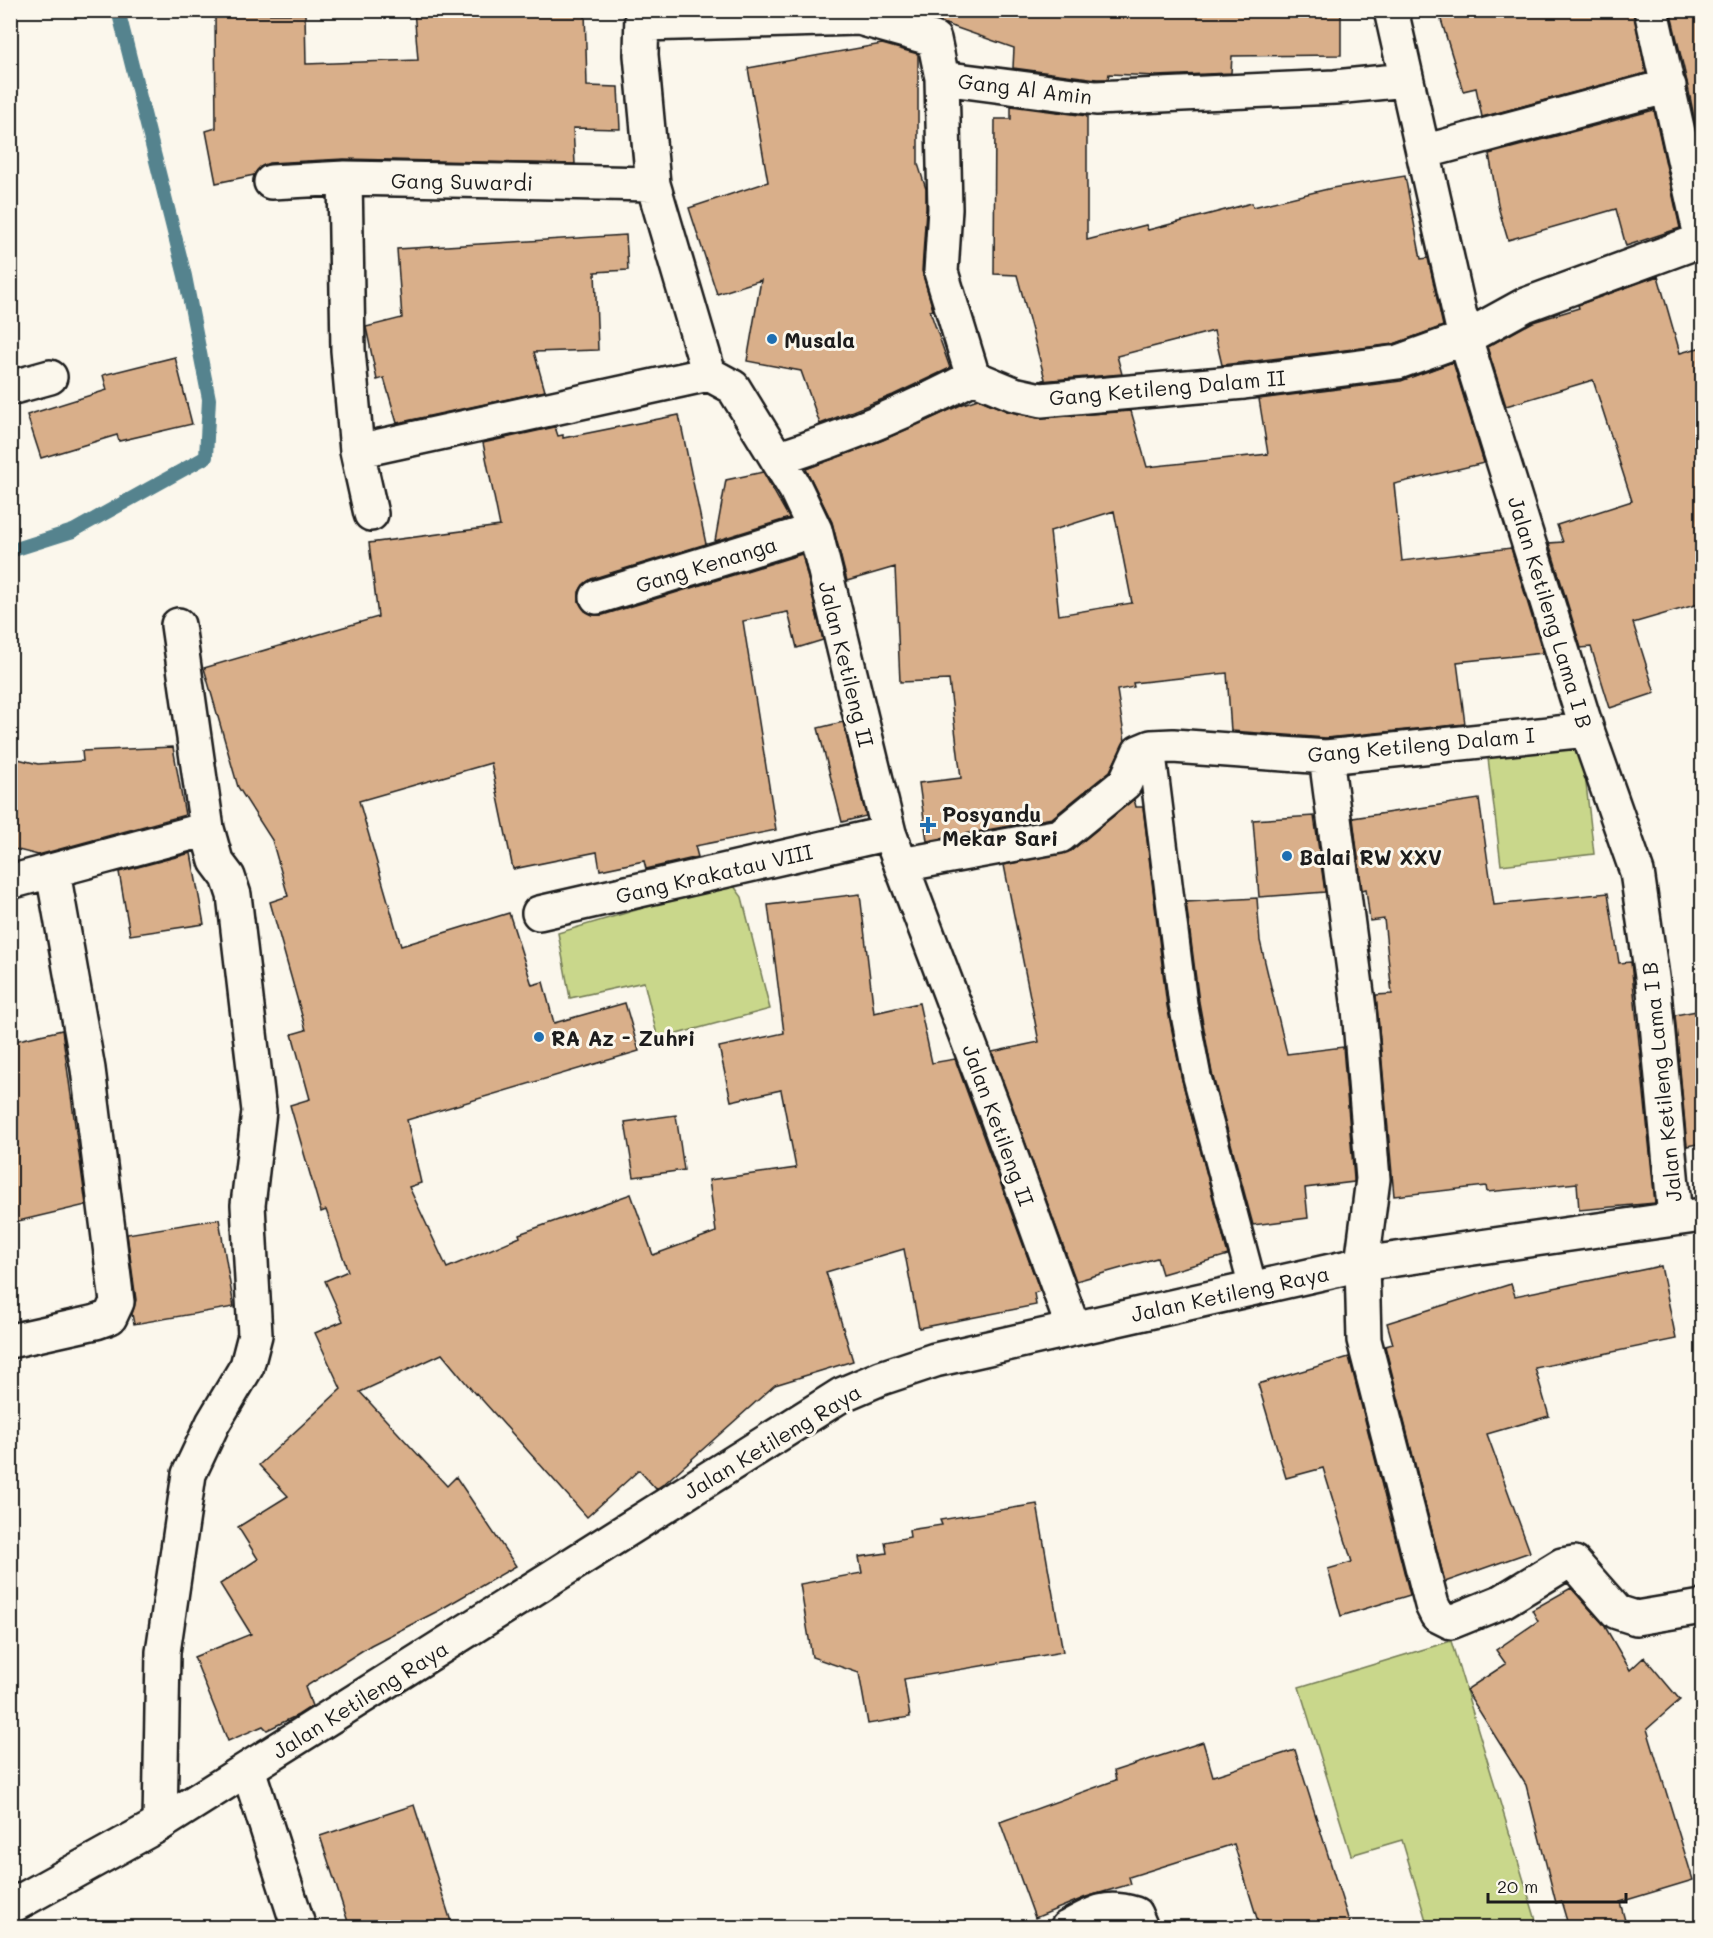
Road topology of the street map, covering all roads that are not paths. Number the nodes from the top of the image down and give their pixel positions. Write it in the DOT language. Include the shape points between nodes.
graph roads {
  1 [pos="1390,10"];
  2 [pos="1651,10"];
  3 [pos="860,14"];
  4 [pos="642,17"];
  5 [pos="942,78"];
  6 [pos="1406,80"];
  7 [pos="1669,86"];
  8 [pos="1423,152"];
  9 [pos="345,178"];
  10 [pos="271,182"];
  11 [pos="653,184"];
  12 [pos="1702,240"];
  13 [pos="1465,338"];
  14 [pos="709,374"];
  15 [pos="50,377"];
  16 [pos="973,377"];
  17 [pos="10,388"];
  18 [pos="357,451"];
  19 [pos="777,459"];
  20 [pos="371,514"];
  21 [pos="814,530"];
  22 [pos="597,597"];
  23 [pos="178,625"];
  24 [pos="1587,730"];
  25 [pos="1151,747"];
  26 [pos="1326,757"];
  27 [pos="207,829"];
  28 [pos="889,833"];
  29 [pos="901,865"];
  30 [pos="53,872"];
  31 [pos="10,882"];
  32 [pos="539,913"];
  33 [pos="1689,1217"];
  34 [pos="1362,1264"];
  35 [pos="1253,1288"];
  36 [pos="1073,1328"];
  37 [pos="10,1341"];
  38 [pos="1702,1607"];
  39 [pos="248,1769"];
  40 [pos="160,1824"];
  41 [pos="10,1907"];
  42 [pos="1138,1921"];
  43 [pos="299,1928"];
  44 [pos="1067,1928"];
  1 -- 6 [label="street, Jalan Ketileng Lama I B"];
  2 -- 7 [label="street"];
  3 -- 4 [label="street, Gang Al Amin"];
  3 -- 5 [label="street, Gang Al Amin" via="934,39"];
  4 -- 11 [label="street" via="640,55"];
  5 -- 6 [label="street, Gang Al Amin" via="1096,98 1323,88"];
  5 -- 16 [label="street" via="945,209 941,272"];
  6 -- 8 [label="street, Jalan Ketileng Lama I B"];
  7 -- 8 [label="street"];
  7 -- 12 [label="street"];
  8 -- 13 [label="street, Jalan Ketileng Lama I B"];
  9 -- 10 [label="street, Gang Suwardi"];
  9 -- 11 [label="street, Gang Suwardi"];
  9 -- 18 [label="street" via="348,350"];
  11 -- 14 [label="street"];
  12 -- 13 [label="street, Gang Ketileng Dalam II" via="1525,305"];
  13 -- 16 [label="street, Gang Ketileng Dalam II" via="1398,362 1078,398 1041,400"];
  13 -- 24 [label="street, Jalan Ketileng Lama I B"];
  14 -- 18 [label="street"];
  14 -- 19 [label="street, Jalan Ketileng II" via="733,387"];
  15 -- 17 [label="street"];
  16 -- 19 [label="street" via="920,406 853,435"];
  18 -- 20 [label="street"];
  19 -- 21 [label="street, Jalan Ketileng II"];
  21 -- 22 [label="street, Gang Kenanga"];
  21 -- 28 [label="street, Jalan Ketileng II"];
  23 -- 27 [label="street"];
  24 -- 26 [label="street, Gang Ketileng Dalam I"];
  24 -- 33 [label="street, Jalan Ketileng Lama I B" via="1636,872"];
  25 -- 26 [label="street, Gang Ketileng Dalam I"];
  25 -- 29 [label="street" via="1139,752 1125,783 1060,836"];
  25 -- 35 [label="lane" via="1183,1004 1197,1077"];
  26 -- 34 [label="street" via="1359,1009 1373,1179"];
  27 -- 30 [label="street"];
  27 -- 40 [label="street" via="216,861 228,877 234,895 259,1111 248,1205 255,1335 247,1366 189,1474 163,1652"];
  28 -- 29 [label="street, Jalan Ketileng II"];
  28 -- 32 [label="street, Gang Krakatau VIII"];
  29 -- 36 [label="street, Jalan Ketileng II"];
  30 -- 31 [label="street"];
  30 -- 37 [label="street" via="88,1069 117,1302 110,1317"];
  33 -- 34 [label="street, Jalan Ketileng Raya"];
  34 -- 35 [label="street, Jalan Ketileng Raya"];
  34 -- 38 [label="street" via="1364,1340 1437,1615 1451,1622 1480,1611 1562,1565 1574,1563 1617,1612 1626,1617"];
  35 -- 36 [label="street, Jalan Ketileng Raya"];
  36 -- 39 [label="street, Jalan Ketileng Raya" via="935,1360 842,1395"];
  39 -- 40 [label="street, Jalan Ketileng Raya"];
  39 -- 43 [label="street"];
  40 -- 41 [label="street, Jalan Ketileng Raya"];
  42 -- 44 [label="street" via="1118,1909 1101,1910"];
}
